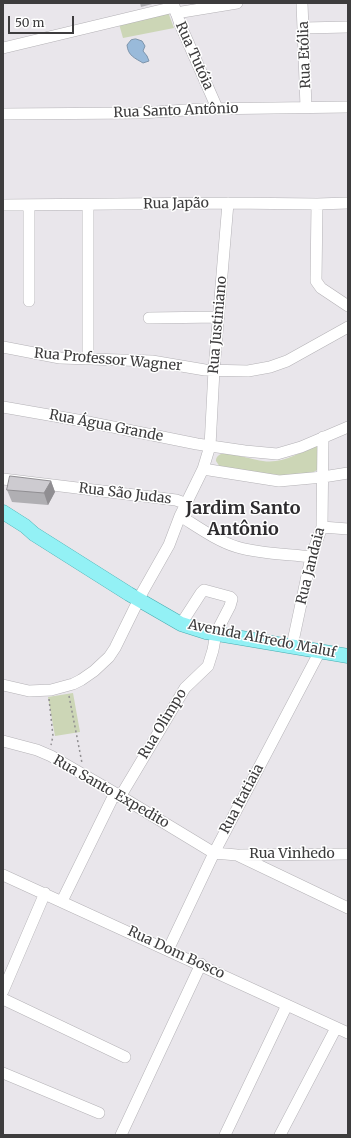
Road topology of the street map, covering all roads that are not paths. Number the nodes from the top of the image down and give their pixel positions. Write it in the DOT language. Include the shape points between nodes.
graph roads {
  1 [pos="237,3"];
  2 [pos="302,3"];
  3 [pos="174,8"];
  4 [pos="348,27"];
  5 [pos="304,28"];
  6 [pos="3,48"];
  7 [pos="348,107"];
  8 [pos="217,108"];
  9 [pos="306,108"];
  10 [pos="3,114"];
  11 [pos="228,203"];
  12 [pos="348,203"];
  13 [pos="317,204"];
  14 [pos="3,205"];
  15 [pos="88,205"];
  16 [pos="29,206"];
  17 [pos="29,301"];
  18 [pos="348,306"];
  19 [pos="219,317"];
  20 [pos="149,318"];
  21 [pos="348,327"];
  22 [pos="3,347"];
  23 [pos="88,359"];
  24 [pos="214,370"];
  25 [pos="3,408"];
  26 [pos="348,427"];
  27 [pos="324,437"];
  28 [pos="210,446"];
  29 [pos="203,469"];
  30 [pos="348,472"];
  31 [pos="323,477"];
  32 [pos="3,479"];
  33 [pos="187,504"];
  34 [pos="3,512"];
  35 [pos="180,516"];
  36 [pos="3,518"];
  37 [pos="322,527"];
  38 [pos="348,529"];
  39 [pos="34,534"];
  40 [pos="311,557"];
  41 [pos="138,600"];
  42 [pos="181,624"];
  43 [pos="216,633"];
  44 [pos="292,646"];
  45 [pos="320,651"];
  46 [pos="348,656"];
  47 [pos="3,685"];
  48 [pos="3,741"];
  49 [pos="117,795"];
  50 [pos="214,853"];
  51 [pos="348,854"];
  52 [pos="237,855"];
  53 [pos="3,874"];
  54 [pos="45,893"];
  55 [pos="62,901"];
  56 [pos="348,908"];
  57 [pos="168,950"];
  58 [pos="200,964"];
  59 [pos="3,991"];
  60 [pos="3,1000"];
  61 [pos="287,1005"];
  62 [pos="336,1028"];
  63 [pos="348,1033"];
  64 [pos="125,1057"];
  65 [pos="3,1073"];
  66 [pos="99,1113"];
  67 [pos="121,1135"];
  68 [pos="225,1135"];
  69 [pos="280,1135"];
  1 -- 3 [label="street"];
  2 -- 5 [label="street, Rua Etólia"];
  3 -- 6 [label="street"];
  3 -- 8 [label="street, Rua Tutóia"];
  4 -- 5 [label="street"];
  5 -- 9 [label="street, Rua Etólia"];
  7 -- 9 [label="street, Rua Santo Antônio"];
  8 -- 9 [label="street, Rua Santo Antônio"];
  8 -- 10 [label="street, Rua Santo Antônio" via="140,113"];
  11 -- 13 [label="street, Rua Japão"];
  11 -- 15 [label="street, Rua Japão"];
  11 -- 19 [label="street, Rua Justiniano"];
  12 -- 13 [label="street, Rua Japão"];
  13 -- 18 [label="street" via="316,281 321,288"];
  14 -- 16 [label="street, Rua Japão"];
  15 -- 16 [label="street, Rua Japão"];
  15 -- 23 [label="street"];
  16 -- 17 [label="street"];
  19 -- 20 [label="street"];
  19 -- 24 [label="street, Rua Justiniano"];
  21 -- 24 [label="street, Rua Professor Wagner" via="287,361 270,367 248,371"];
  22 -- 23 [label="street, Rua Professor Wagner" via="51,357"];
  23 -- 24 [label="street, Rua Professor Wagner" via="152,361"];
  24 -- 28 [label="street, Rua Justiniano"];
  25 -- 28 [label="street, Rua Água Grande"];
  26 -- 27 [label="street, Rua Água Grande"];
  27 -- 28 [label="street, Rua Água Grande" via="277,454"];
  27 -- 31 [label="street, Rua Jandaia"];
  28 -- 29 [label="street, Rua Justiniano"];
  29 -- 31 [label="street" via="279,481"];
  29 -- 33 [label="street, Rua Justiniano"];
  30 -- 31 [label="street"];
  31 -- 37 [label="street, Rua Jandaia"];
  32 -- 33 [label="street, Rua São Judas" via="176,500"];
  33 -- 35 [label="street, Rua São Judas"];
  34 -- 39 [label="main road, Avenida Alfredo Maluf"];
  35 -- 40 [label="street" via="237,547 256,552"];
  35 -- 41 [label="street, Rua São Judas" via="169,545"];
  36 -- 39 [label="main road, Avenida Alfredo Maluf" via="22,531"];
  37 -- 38 [label="street"];
  37 -- 40 [label="street, Rua Jandaia"];
  39 -- 41 [label="main road, Avenida Alfredo Maluf"];
  40 -- 44 [label="street, Rua Jandaia"];
  41 -- 42 [label="main road, Avenida Alfredo Maluf"];
  41 -- 47 [label="street, Rua São Judas" via="121,638 109,657 87,676 67,686 40,691"];
  42 -- 43 [label="main road, Avenida Alfredo Maluf"];
  42 -- 43 [label="street, Rua Olimpo" via="201,592 208,590 232,599"];
  43 -- 44 [label="main road, Avenida Alfredo Maluf"];
  43 -- 49 [label="street, Rua Olimpo" via="214,650 208,666 185,688"];
  44 -- 45 [label="main road, Avenida Alfredo Maluf"];
  45 -- 46 [label="main road, Avenida Alfredo Maluf"];
  45 -- 50 [label="street, Rua Itatiaia"];
  48 -- 49 [label="street, Rua Santo Expedito" via="37,750"];
  49 -- 50 [label="street, Rua Santo Expedito"];
  49 -- 55 [label="street, Rua Olimpo"];
  50 -- 52 [label="street, Rua Vinhedo"];
  50 -- 57 [label="street, Rua Itatiaia"];
  51 -- 52 [label="street, Rua Vinhedo"];
  52 -- 56 [label="street"];
  53 -- 54 [label="street, Rua Dom Bosco"];
  54 -- 55 [label="street, Rua Dom Bosco"];
  54 -- 59 [label="street"];
  55 -- 57 [label="street, Rua Dom Bosco"];
  57 -- 58 [label="street, Rua Dom Bosco"];
  58 -- 61 [label="street, Rua Dom Bosco"];
  58 -- 67 [label="street"];
  60 -- 64 [label="street"];
  61 -- 62 [label="street, Rua Dom Bosco"];
  61 -- 68 [label="street"];
  62 -- 63 [label="street, Rua Dom Bosco"];
  62 -- 69 [label="street"];
  65 -- 66 [label="street"];
}
